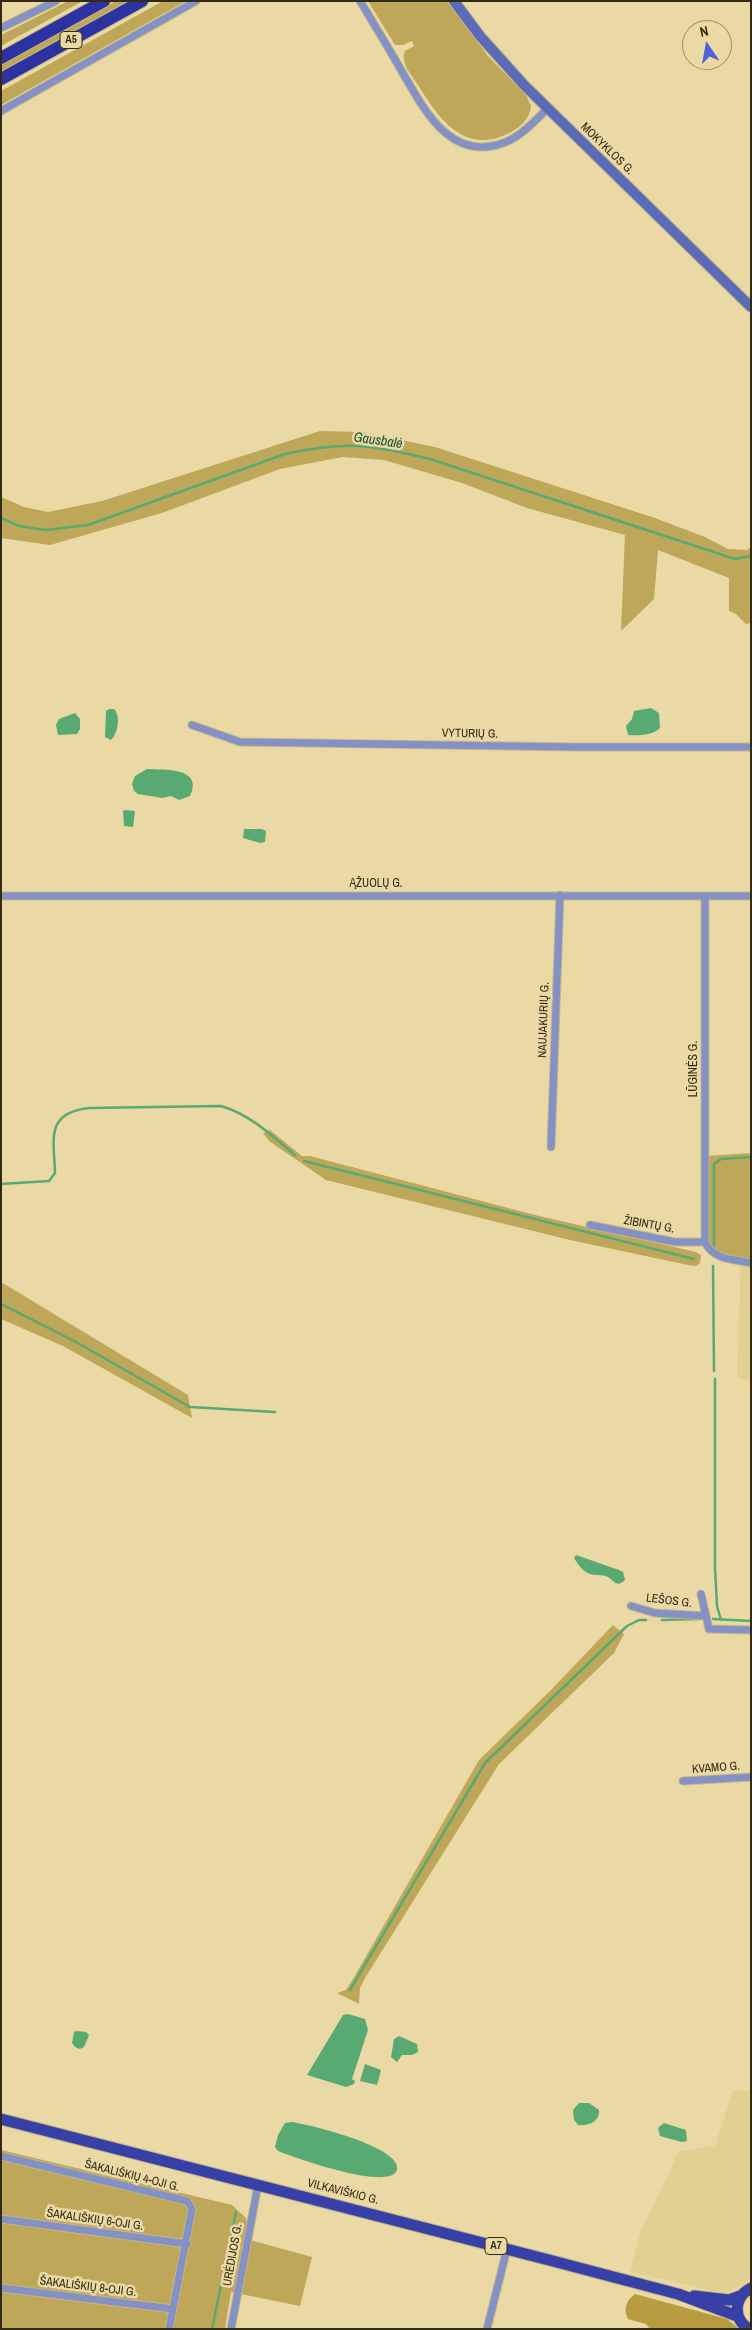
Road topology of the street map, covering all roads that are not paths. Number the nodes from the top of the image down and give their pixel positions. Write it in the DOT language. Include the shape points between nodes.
graph roads {
  1 [pos="56,1"];
  2 [pos="104,1"];
  3 [pos="142,1"];
  4 [pos="196,1"];
  5 [pos="360,1"];
  6 [pos="454,1"];
  7 [pos="1,28"];
  8 [pos="1,58"];
  9 [pos="1,79"];
  10 [pos="547,109"];
  11 [pos="1,111"];
  12 [pos="751,307"];
  13 [pos="192,725"];
  14 [pos="751,747"];
  15 [pos="560,895"];
  16 [pos="1,896"];
  17 [pos="706,896"];
  18 [pos="751,896"];
  19 [pos="551,1146"];
  20 [pos="590,1225"];
  21 [pos="704,1242"];
  22 [pos="751,1263"];
  23 [pos="701,1594"];
  24 [pos="631,1606"];
  25 [pos="705,1616"];
  26 [pos="751,1630"];
  27 [pos="751,1776"];
  28 [pos="682,1781"];
  29 [pos="1,2119"];
  30 [pos="1,2156"];
  31 [pos="258,2185"];
  32 [pos="1,2219"];
  33 [pos="187,2244"];
  34 [pos="507,2249"];
  35 [pos="1,2288"];
  36 [pos="751,2288"];
  37 [pos="678,2294"];
  38 [pos="740,2296"];
  39 [pos="173,2309"];
  40 [pos="744,2325"];
  41 [pos="169,2329"];
  42 [pos="230,2329"];
  43 [pos="487,2329"];
  1 -- 7 [label="street"];
  2 -- 8 [label="highway, A5"];
  3 -- 9 [label="highway, A5"];
  4 -- 11 [label="street"];
  5 -- 10 [label="street" via="427,112 453,138 475,146 499,144 521,134"];
  6 -- 10 [label="main road, MOKYKLOS G." via="502,61"];
  10 -- 12 [label="main road, MOKYKLOS G."];
  13 -- 14 [label="street, VYTURIŲ G." via="240,742"];
  15 -- 16 [label="street, ĄŽUOLŲ G."];
  15 -- 17 [label="street, ĄŽUOLŲ G."];
  15 -- 19 [label="street, NAUJAKURIŲ G."];
  17 -- 18 [label="street, ĄŽUOLŲ G."];
  17 -- 21 [label="street, LŪGINĖS G."];
  20 -- 21 [label="street, ŽIBINTŲ G." via="675,1242"];
  21 -- 22 [label="street" via="715,1255"];
  23 -- 25 [label="street"];
  24 -- 25 [label="street, LEŠOS G." via="655,1613"];
  25 -- 26 [label="street" via="709,1629"];
  27 -- 28 [label="street, KVAMO G."];
  29 -- 31 [label="highway, VILKAVIŠKIO G. / A7"];
  30 -- 33 [label="street, ŠAKALIŠKIŲ 4-OJI G." via="187,2201 192,2209"];
  31 -- 34 [label="highway, VILKAVIŠKIO G. / A7"];
  31 -- 42 [label="street, URĖDIJOS G."];
  32 -- 33 [label="street, ŠAKALIŠKIŲ 6-OJI G."];
  33 -- 39 [label="street, ŠAKALIŠKIŲ 4-OJI G."];
  34 -- 37 [label="highway, VILKAVIŠKIO G. / A7"];
  34 -- 43 [label="street"];
  35 -- 39 [label="street, ŠAKALIŠKIŲ 8-OJI G."];
  36 -- 38 [label="highway"];
  37 -- 38 [label="highway, VILKAVIŠKIO G. / A7" via="728,2300"];
  37 -- 40 [label="highway, VILKAVIŠKIO G. / A7"];
  38 -- 40 [label="highway, VILKAVIŠKIO G. / A7" via="736,2306"];
  39 -- 41 [label="street, ŠAKALIŠKIŲ 4-OJI G."];
}
